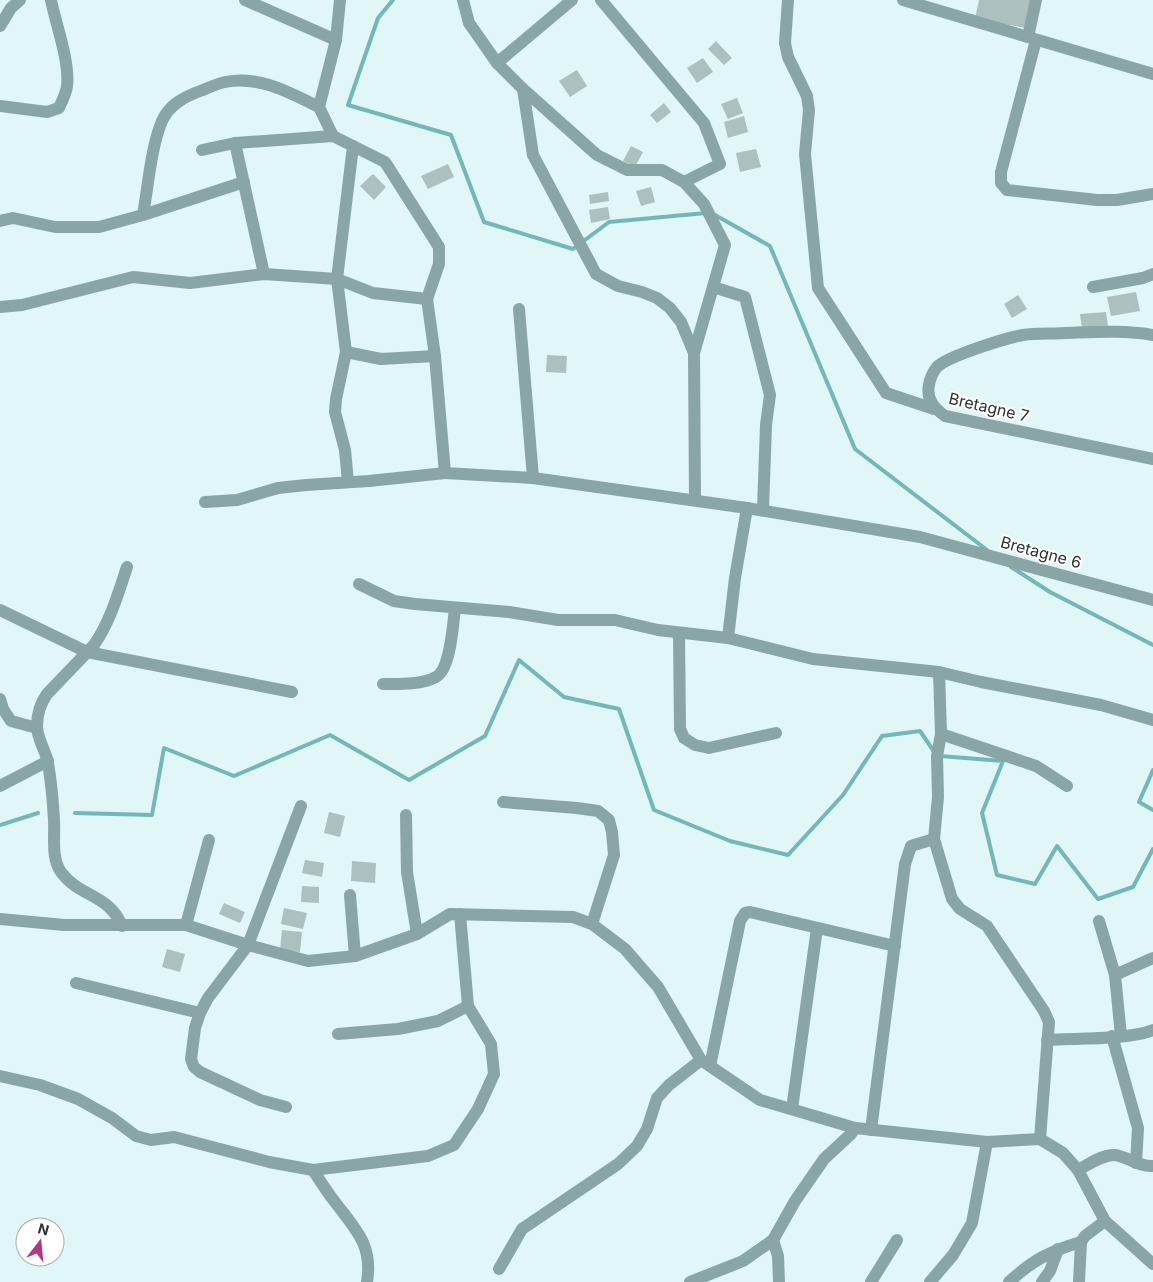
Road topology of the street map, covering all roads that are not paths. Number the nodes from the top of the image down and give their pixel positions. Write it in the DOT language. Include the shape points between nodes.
graph roads {
  1 [pos="20,0"];
  2 [pos="51,0"];
  3 [pos="245,0"];
  4 [pos="340,0"];
  5 [pos="463,0"];
  6 [pos="572,0"];
  7 [pos="601,0"];
  8 [pos="788,0"];
  9 [pos="903,0"];
  10 [pos="1036,0"];
  11 [pos="0,26"];
  12 [pos="1032,38"];
  13 [pos="336,40"];
  14 [pos="496,63"];
  15 [pos="1153,74"];
  16 [pos="524,89"];
  17 [pos="0,106"];
  18 [pos="320,107"];
  19 [pos="333,136"];
  20 [pos="235,143"];
  21 [pos="353,146"];
  22 [pos="202,150"];
  23 [pos="244,182"];
  24 [pos="684,182"];
  25 [pos="1153,194"];
  26 [pos="143,215"];
  27 [pos="0,221"];
  28 [pos="264,274"];
  29 [pos="1153,274"];
  30 [pos="337,279"];
  31 [pos="713,287"];
  32 [pos="1093,287"];
  33 [pos="427,299"];
  34 [pos="0,307"];
  35 [pos="519,309"];
  36 [pos="1153,335"];
  37 [pos="346,352"];
  38 [pos="694,353"];
  39 [pos="435,356"];
  40 [pos="934,408"];
  41 [pos="1153,459"];
  42 [pos="445,473"];
  43 [pos="533,478"];
  44 [pos="348,482"];
  45 [pos="695,500"];
  46 [pos="205,502"];
  47 [pos="747,508"];
  48 [pos="763,509"];
  49 [pos="127,567"];
  50 [pos="359,584"];
  51 [pos="1153,600"];
  52 [pos="455,608"];
  53 [pos="0,610"];
  54 [pos="679,633"];
  55 [pos="728,638"];
  56 [pos="87,652"];
  57 [pos="939,672"];
  58 [pos="383,684"];
  59 [pos="292,692"];
  60 [pos="0,699"];
  61 [pos="1153,720"];
  62 [pos="37,728"];
  63 [pos="776,733"];
  64 [pos="941,734"];
  65 [pos="48,761"];
  66 [pos="0,786"];
  67 [pos="1067,786"];
  68 [pos="503,802"];
  69 [pos="301,806"];
  70 [pos="406,815"];
  71 [pos="934,838"];
  72 [pos="209,840"];
  73 [pos="350,895"];
  74 [pos="460,914"];
  75 [pos="0,919"];
  76 [pos="1099,921"];
  77 [pos="592,924"];
  78 [pos="186,925"];
  79 [pos="122,926"];
  80 [pos="817,928"];
  81 [pos="417,934"];
  82 [pos="248,945"];
  83 [pos="895,946"];
  84 [pos="355,956"];
  85 [pos="1153,958"];
  86 [pos="1115,975"];
  87 [pos="76,983"];
  88 [pos="468,1006"];
  89 [pos="200,1013"];
  90 [pos="338,1034"];
  91 [pos="1150,1035"];
  92 [pos="1117,1036"];
  93 [pos="1047,1040"];
  94 [pos="705,1064"];
  95 [pos="0,1076"];
  96 [pos="286,1107"];
  97 [pos="792,1109"];
  98 [pos="855,1128"];
  99 [pos="872,1130"];
  100 [pos="1040,1139"];
  101 [pos="987,1142"];
  102 [pos="1136,1163"];
  103 [pos="1153,1166"];
  104 [pos="313,1170"];
  105 [pos="1078,1170"];
  106 [pos="1105,1220"];
  107 [pos="773,1240"];
  108 [pos="897,1240"];
  109 [pos="1081,1242"];
  110 [pos="1058,1249"];
  111 [pos="1153,1264"];
  112 [pos="499,1269"];
  113 [pos="367,1282"];
  114 [pos="690,1282"];
  115 [pos="779,1282"];
  116 [pos="871,1282"];
  117 [pos="930,1282"];
  118 [pos="1009,1282"];
  119 [pos="1042,1282"];
  120 [pos="1079,1282"];
  1 -- 11 [label="street"];
  2 -- 17 [label="street" via="65,56 67,86 59,108 47,112"];
  3 -- 13 [label="street"];
  4 -- 13 [label="street"];
  5 -- 14 [label="street" via="469,23"];
  6 -- 14 [label="street"];
  7 -- 24 [label="street" via="704,123 720,164"];
  8 -- 40 [label="street" via="785,43 788,57 807,96 809,110 805,154 818,288 886,394"];
  9 -- 12 [label="street"];
  10 -- 12 [label="street"];
  12 -- 15 [label="street"];
  12 -- 25 [label="street" via="1001,183 1007,190 1098,200"];
  13 -- 18 [label="street"];
  14 -- 16 [label="street"];
  16 -- 24 [label="street" via="597,156 627,170 662,170"];
  16 -- 38 [label="street" via="533,155 596,274 618,286 657,298 670,308 681,322"];
  18 -- 19 [label="street"];
  18 -- 26 [label="street" via="268,84 248,80 225,82 172,106 162,120 156,139"];
  19 -- 20 [label="street"];
  19 -- 21 [label="street"];
  20 -- 22 [label="street"];
  20 -- 23 [label="street"];
  21 -- 30 [label="street"];
  21 -- 33 [label="street" via="384,162 439,247 439,264"];
  23 -- 26 [label="street"];
  23 -- 28 [label="street"];
  24 -- 31 [label="street" via="704,204 725,245"];
  26 -- 27 [label="street" via="90,228 55,227 13,218"];
  28 -- 30 [label="street"];
  28 -- 34 [label="street" via="190,283 134,277 22,305"];
  29 -- 32 [label="street"];
  30 -- 33 [label="street" via="373,293"];
  30 -- 37 [label="street"];
  31 -- 38 [label="street"];
  31 -- 48 [label="street" via="745,297 770,395"];
  33 -- 39 [label="street"];
  35 -- 43 [label="street"];
  36 -- 40 [label="street, Bretagne 7" via="1121,331 1023,335 1007,339 948,359 937,368 929,387"];
  37 -- 39 [label="street" via="381,359"];
  37 -- 44 [label="street" via="335,412 345,450"];
  38 -- 45 [label="street"];
  39 -- 42 [label="street"];
  40 -- 41 [label="street, Bretagne 7" via="945,416"];
  42 -- 43 [label="street, Bretagne 6"];
  42 -- 44 [label="street, Bretagne 6"];
  43 -- 45 [label="street, Bretagne 6"];
  44 -- 46 [label="street, Bretagne 6" via="306,484 237,500"];
  45 -- 47 [label="street, Bretagne 6"];
  47 -- 48 [label="street, Bretagne 6"];
  47 -- 55 [label="street"];
  48 -- 51 [label="street, Bretagne 6" via="920,538"];
  49 -- 56 [label="street" via="106,626"];
  50 -- 52 [label="street" via="394,600"];
  52 -- 54 [label="street" via="558,620 615,620"];
  52 -- 58 [label="street" via="442,672 424,680"];
  53 -- 56 [label="street"];
  54 -- 55 [label="street"];
  54 -- 63 [label="street" via="680,729 684,738 709,748"];
  55 -- 57 [label="street" via="813,659"];
  56 -- 59 [label="street"];
  56 -- 62 [label="street" via="41,703"];
  57 -- 61 [label="street"];
  57 -- 64 [label="street"];
  60 -- 62 [label="street" via="11,721"];
  62 -- 65 [label="street"];
  64 -- 67 [label="street" via="1036,766"];
  64 -- 71 [label="street" via="937,756"];
  65 -- 66 [label="street"];
  65 -- 79 [label="street" via="56,861 60,870 72,884 111,908"];
  68 -- 77 [label="street" via="598,811 608,820 614,855"];
  69 -- 82 [label="street"];
  70 -- 81 [label="street" via="407,872"];
  71 -- 83 [label="street" via="911,846 905,864"];
  71 -- 93 [label="street" via="952,899 960,909 987,926 1044,1011 1048,1022"];
  72 -- 78 [label="street"];
  73 -- 84 [label="street"];
  74 -- 77 [label="street" via="573,918"];
  74 -- 81 [label="street" via="450,914"];
  74 -- 88 [label="street"];
  75 -- 79 [label="street"];
  76 -- 86 [label="street"];
  77 -- 94 [label="street" via="625,949 658,987"];
  78 -- 79 [label="street"];
  78 -- 82 [label="street"];
  80 -- 83 [label="street"];
  80 -- 94 [label="street" via="750,912 742,916"];
  80 -- 97 [label="street"];
  81 -- 84 [label="street"];
  82 -- 84 [label="street" via="308,961"];
  82 -- 89 [label="street"];
  83 -- 99 [label="street"];
  85 -- 86 [label="street"];
  86 -- 92 [label="street"];
  87 -- 89 [label="street"];
  88 -- 90 [label="street" via="430,1023"];
  88 -- 104 [label="street" via="491,1044 494,1074 478,1109 454,1145 428,1156"];
  89 -- 96 [label="street" via="191,1059 194,1067 260,1100"];
  91 -- 92 [label="street"];
  92 -- 93 [label="street"];
  92 -- 102 [label="street" via="1138,1128"];
  93 -- 100 [label="street"];
  94 -- 97 [label="street" via="760,1100"];
  94 -- 112 [label="street" via="669,1085 656,1098 647,1129 637,1146 618,1164 522,1230"];
  95 -- 104 [label="street" via="40,1085 78,1099 136,1136 151,1140 174,1137 254,1159"];
  97 -- 98 [label="street"];
  98 -- 99 [label="street"];
  98 -- 107 [label="street" via="824,1159"];
  99 -- 101 [label="street"];
  100 -- 101 [label="street"];
  100 -- 105 [label="street" via="1063,1153"];
  101 -- 117 [label="street" via="972,1223 953,1255"];
  102 -- 103 [label="street"];
  102 -- 105 [label="street" via="1114,1155"];
  104 -- 113 [label="street" via="365,1245 370,1266"];
  105 -- 106 [label="street"];
  106 -- 109 [label="street"];
  106 -- 111 [label="street"];
  107 -- 114 [label="street" via="743,1261"];
  107 -- 115 [label="street" via="778,1256"];
  108 -- 116 [label="street"];
  109 -- 110 [label="street"];
  109 -- 120 [label="street"];
  110 -- 118 [label="street" via="1027,1266"];
  110 -- 119 [label="street"];
}
